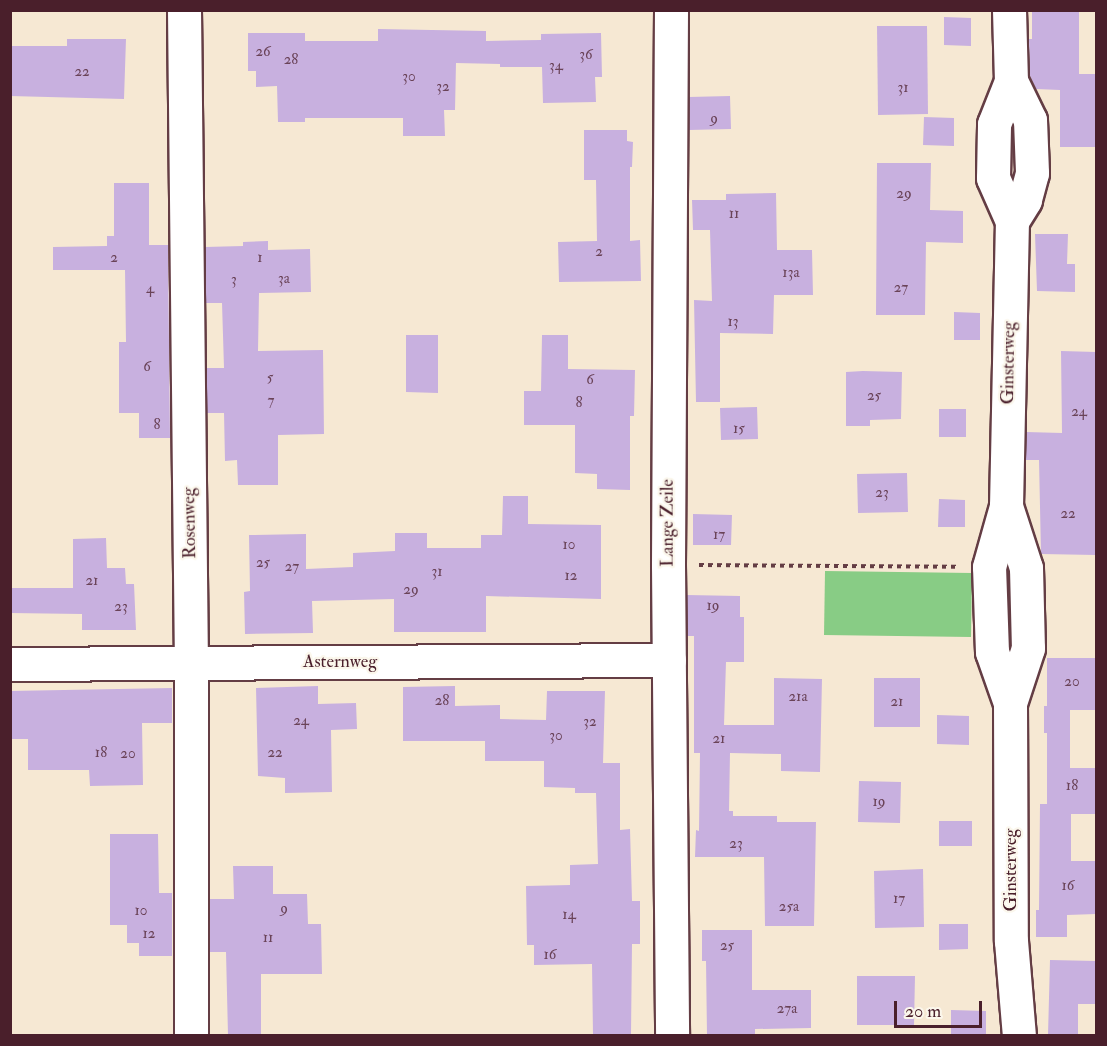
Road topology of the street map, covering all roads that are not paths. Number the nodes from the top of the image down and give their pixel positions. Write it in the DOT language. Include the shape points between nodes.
graph roads {
  1 [pos="184,10"];
  2 [pos="670,10"];
  3 [pos="1009,10"];
  4 [pos="1006,506"];
  5 [pos="669,660"];
  6 [pos="191,663"];
  7 [pos="10,664"];
  8 [pos="1010,703"];
  9 [pos="191,1035"];
  10 [pos="672,1035"];
  11 [pos="1020,1035"];
  1 -- 6 [label="street, Rosenweg"];
  2 -- 5 [label="street, Lange Zeile"];
  3 -- 4 [label="street, Ginsterweg" via="1011,81 1030,120 1032,173 1025,200 1012,221"];
  4 -- 8 [label="street, Ginsterweg" via="989,567 992,652"];
  4 -- 8 [label="street, Ginsterweg" via="1026,568 1028,648"];
  5 -- 6 [label="street, Asternweg"];
  5 -- 10 [label="street, Lange Zeile"];
  6 -- 7 [label="street, Asternweg"];
  6 -- 9 [label="street, Rosenweg"];
  8 -- 11 [label="street, Ginsterweg" via="1011,941"];
}
